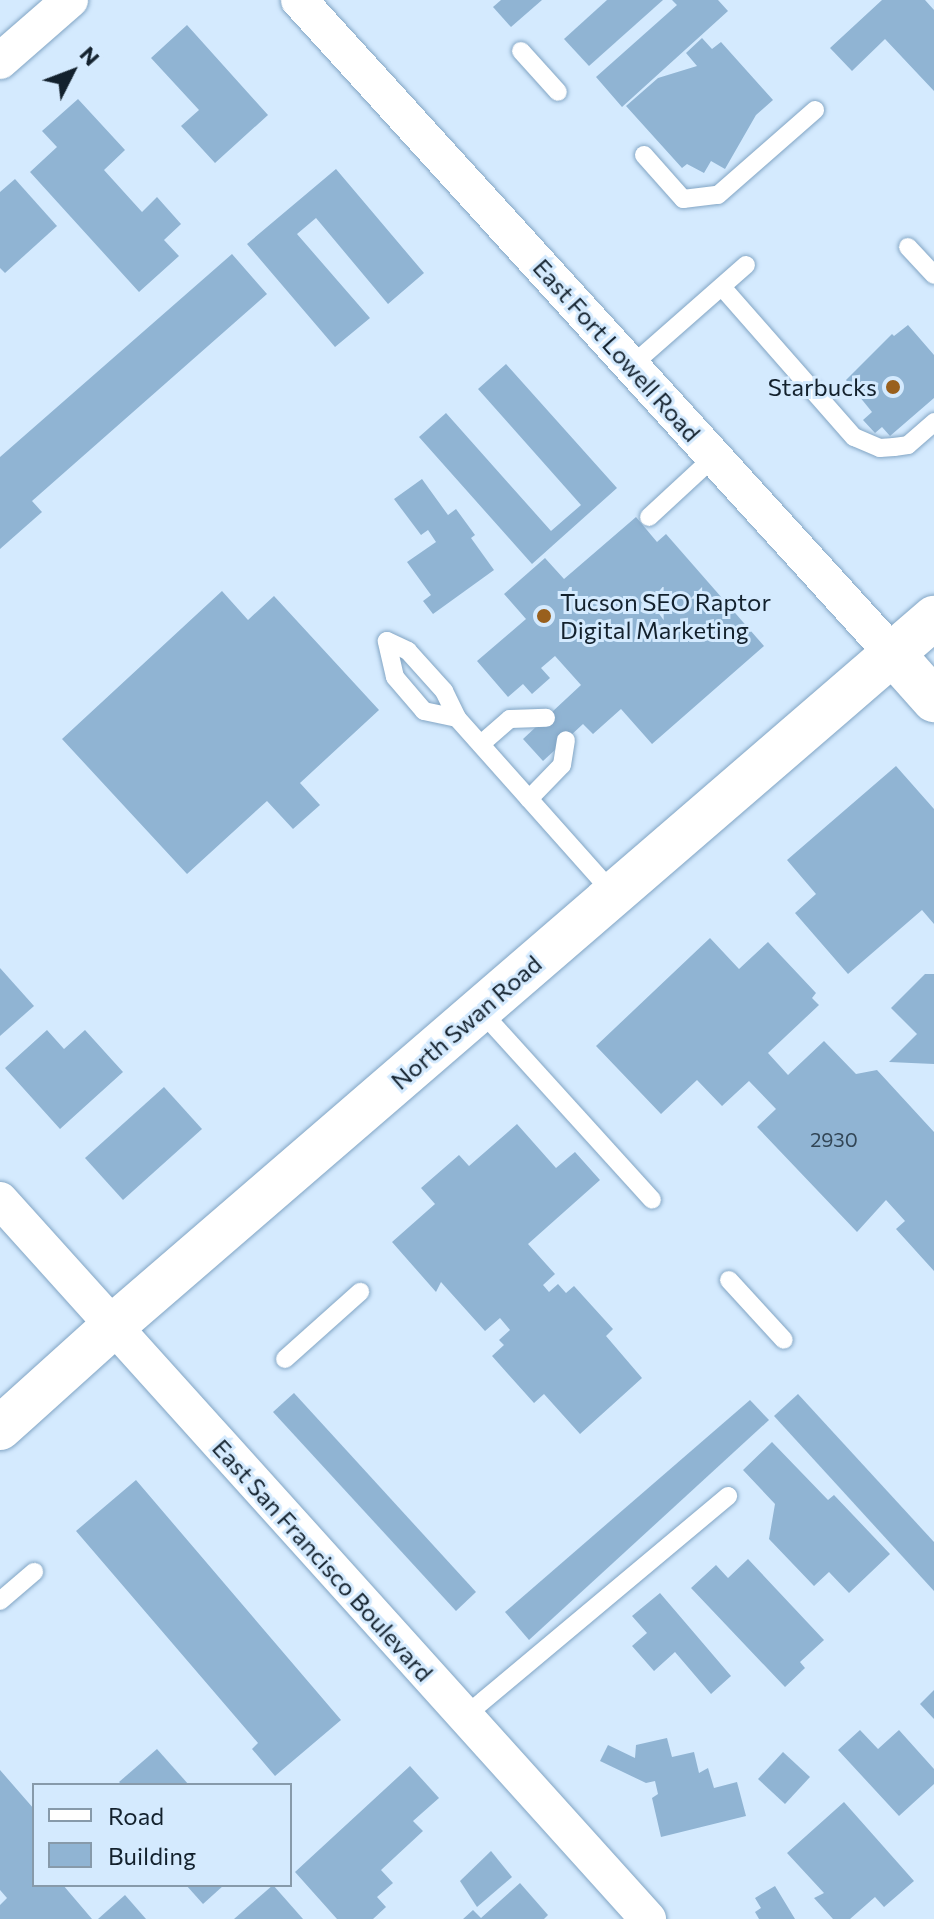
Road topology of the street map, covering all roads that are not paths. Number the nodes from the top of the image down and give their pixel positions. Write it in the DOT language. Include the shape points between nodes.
graph roads {
  1 [pos="70,0"];
  2 [pos="299,0"];
  3 [pos="521,51"];
  4 [pos="2,56"];
  5 [pos="558,92"];
  6 [pos="815,110"];
  7 [pos="644,155"];
  8 [pos="908,247"];
  9 [pos="746,265"];
  10 [pos="934,275"];
  11 [pos="722,287"];
  12 [pos="631,366"];
  13 [pos="934,422"];
  14 [pos="714,457"];
  15 [pos="649,517"];
  16 [pos="934,618"];
  17 [pos="893,654"];
  18 [pos="934,700"];
  19 [pos="457,718"];
  20 [pos="546,718"];
  21 [pos="566,740"];
  22 [pos="481,744"];
  23 [pos="529,799"];
  24 [pos="614,894"];
  25 [pos="480,1010"];
  26 [pos="0,1200"];
  27 [pos="652,1200"];
  28 [pos="729,1280"];
  29 [pos="360,1292"];
  30 [pos="112,1327"];
  31 [pos="784,1340"];
  32 [pos="285,1359"];
  33 [pos="0,1428"];
  34 [pos="728,1496"];
  35 [pos="34,1572"];
  36 [pos="0,1601"];
  37 [pos="465,1716"];
  38 [pos="648,1919"];
  1 -- 4 [label="street"];
  2 -- 12 [label="street, East Fort Lowell Road"];
  3 -- 5 [label="lane"];
  6 -- 7 [label="lane" via="718,195 683,199"];
  8 -- 10 [label="lane"];
  9 -- 11 [label="lane"];
  11 -- 12 [label="lane"];
  11 -- 13 [label="lane" via="854,437 880,448 908,445"];
  12 -- 14 [label="street, East Fort Lowell Road"];
  14 -- 15 [label="lane"];
  14 -- 17 [label="street, East Fort Lowell Road"];
  16 -- 17 [label="main road, North Swan Road"];
  17 -- 18 [label="main road, East Fort Lowell Road"];
  17 -- 24 [label="main road, North Swan Road"];
  19 -- 22 [label="lane"];
  20 -- 22 [label="lane" via="510,719"];
  21 -- 23 [label="lane" via="562,765"];
  22 -- 23 [label="lane"];
  23 -- 24 [label="lane"];
  24 -- 25 [label="main road, North Swan Road"];
  25 -- 27 [label="lane"];
  25 -- 30 [label="main road, North Swan Road"];
  26 -- 30 [label="street, East San Francisco Boulevard"];
  28 -- 31 [label="lane"];
  29 -- 32 [label="lane"];
  30 -- 33 [label="main road, North Swan Road"];
  30 -- 37 [label="street, East San Francisco Boulevard"];
  34 -- 37 [label="lane"];
  35 -- 36 [label="lane"];
  37 -- 38 [label="street, East San Francisco Boulevard"];
}
